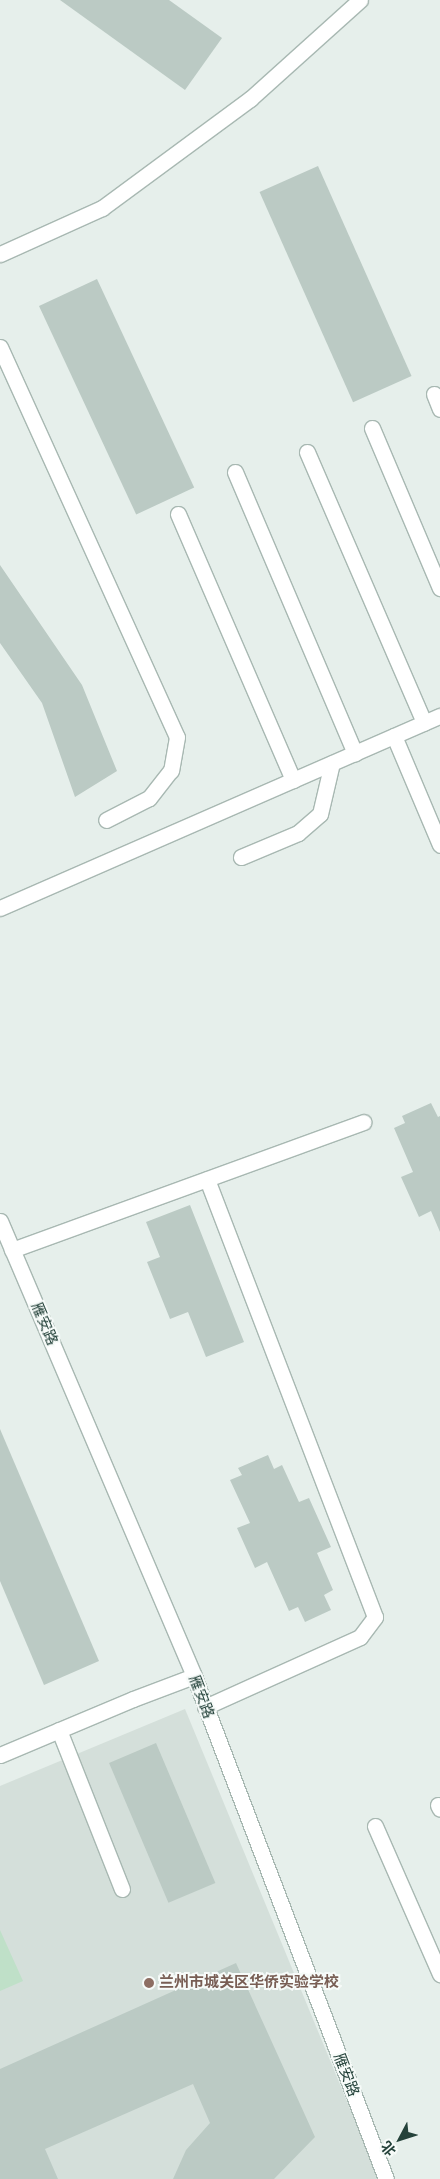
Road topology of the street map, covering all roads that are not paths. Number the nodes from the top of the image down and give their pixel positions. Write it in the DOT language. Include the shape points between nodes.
graph roads {
  1 [pos="360,0"];
  2 [pos="0,254"];
  3 [pos="0,347"];
  4 [pos="434,394"];
  5 [pos="440,409"];
  6 [pos="372,428"];
  7 [pos="307,452"];
  8 [pos="235,472"];
  9 [pos="178,514"];
  10 [pos="440,588"];
  11 [pos="440,716"];
  12 [pos="424,723"];
  13 [pos="394,736"];
  14 [pos="355,752"];
  15 [pos="332,763"];
  16 [pos="293,780"];
  17 [pos="106,820"];
  18 [pos="440,845"];
  19 [pos="241,857"];
  20 [pos="0,908"];
  21 [pos="363,1122"];
  22 [pos="207,1179"];
  23 [pos="0,1221"];
  24 [pos="12,1250"];
  25 [pos="194,1676"];
  26 [pos="205,1707"];
  27 [pos="59,1730"];
  28 [pos="0,1755"];
  29 [pos="375,1826"];
  30 [pos="122,1889"];
  31 [pos="440,1974"];
  32 [pos="386,2179"];
  1 -- 2 [label="street" via="250,99 102,208"];
  3 -- 17 [label="street" via="177,737 171,770 149,798"];
  4 -- 5 [label="street"];
  6 -- 10 [label="street"];
  7 -- 12 [label="street"];
  8 -- 14 [label="street"];
  9 -- 16 [label="street"];
  11 -- 12 [label="street"];
  12 -- 13 [label="street"];
  13 -- 14 [label="street"];
  13 -- 18 [label="street"];
  14 -- 15 [label="street"];
  15 -- 16 [label="street"];
  15 -- 19 [label="street" via="320,814 298,833"];
  16 -- 20 [label="street"];
  21 -- 22 [label="street"];
  22 -- 24 [label="street"];
  22 -- 26 [label="street" via="375,1617 360,1637"];
  23 -- 24 [label="street, 雁安路"];
  24 -- 25 [label="street, 雁安路"];
  25 -- 26 [label="street, 雁安路"];
  25 -- 27 [label="street"];
  26 -- 32 [label="street, 雁安路"];
  27 -- 28 [label="street"];
  27 -- 30 [label="street"];
  29 -- 31 [label="street"];
}
